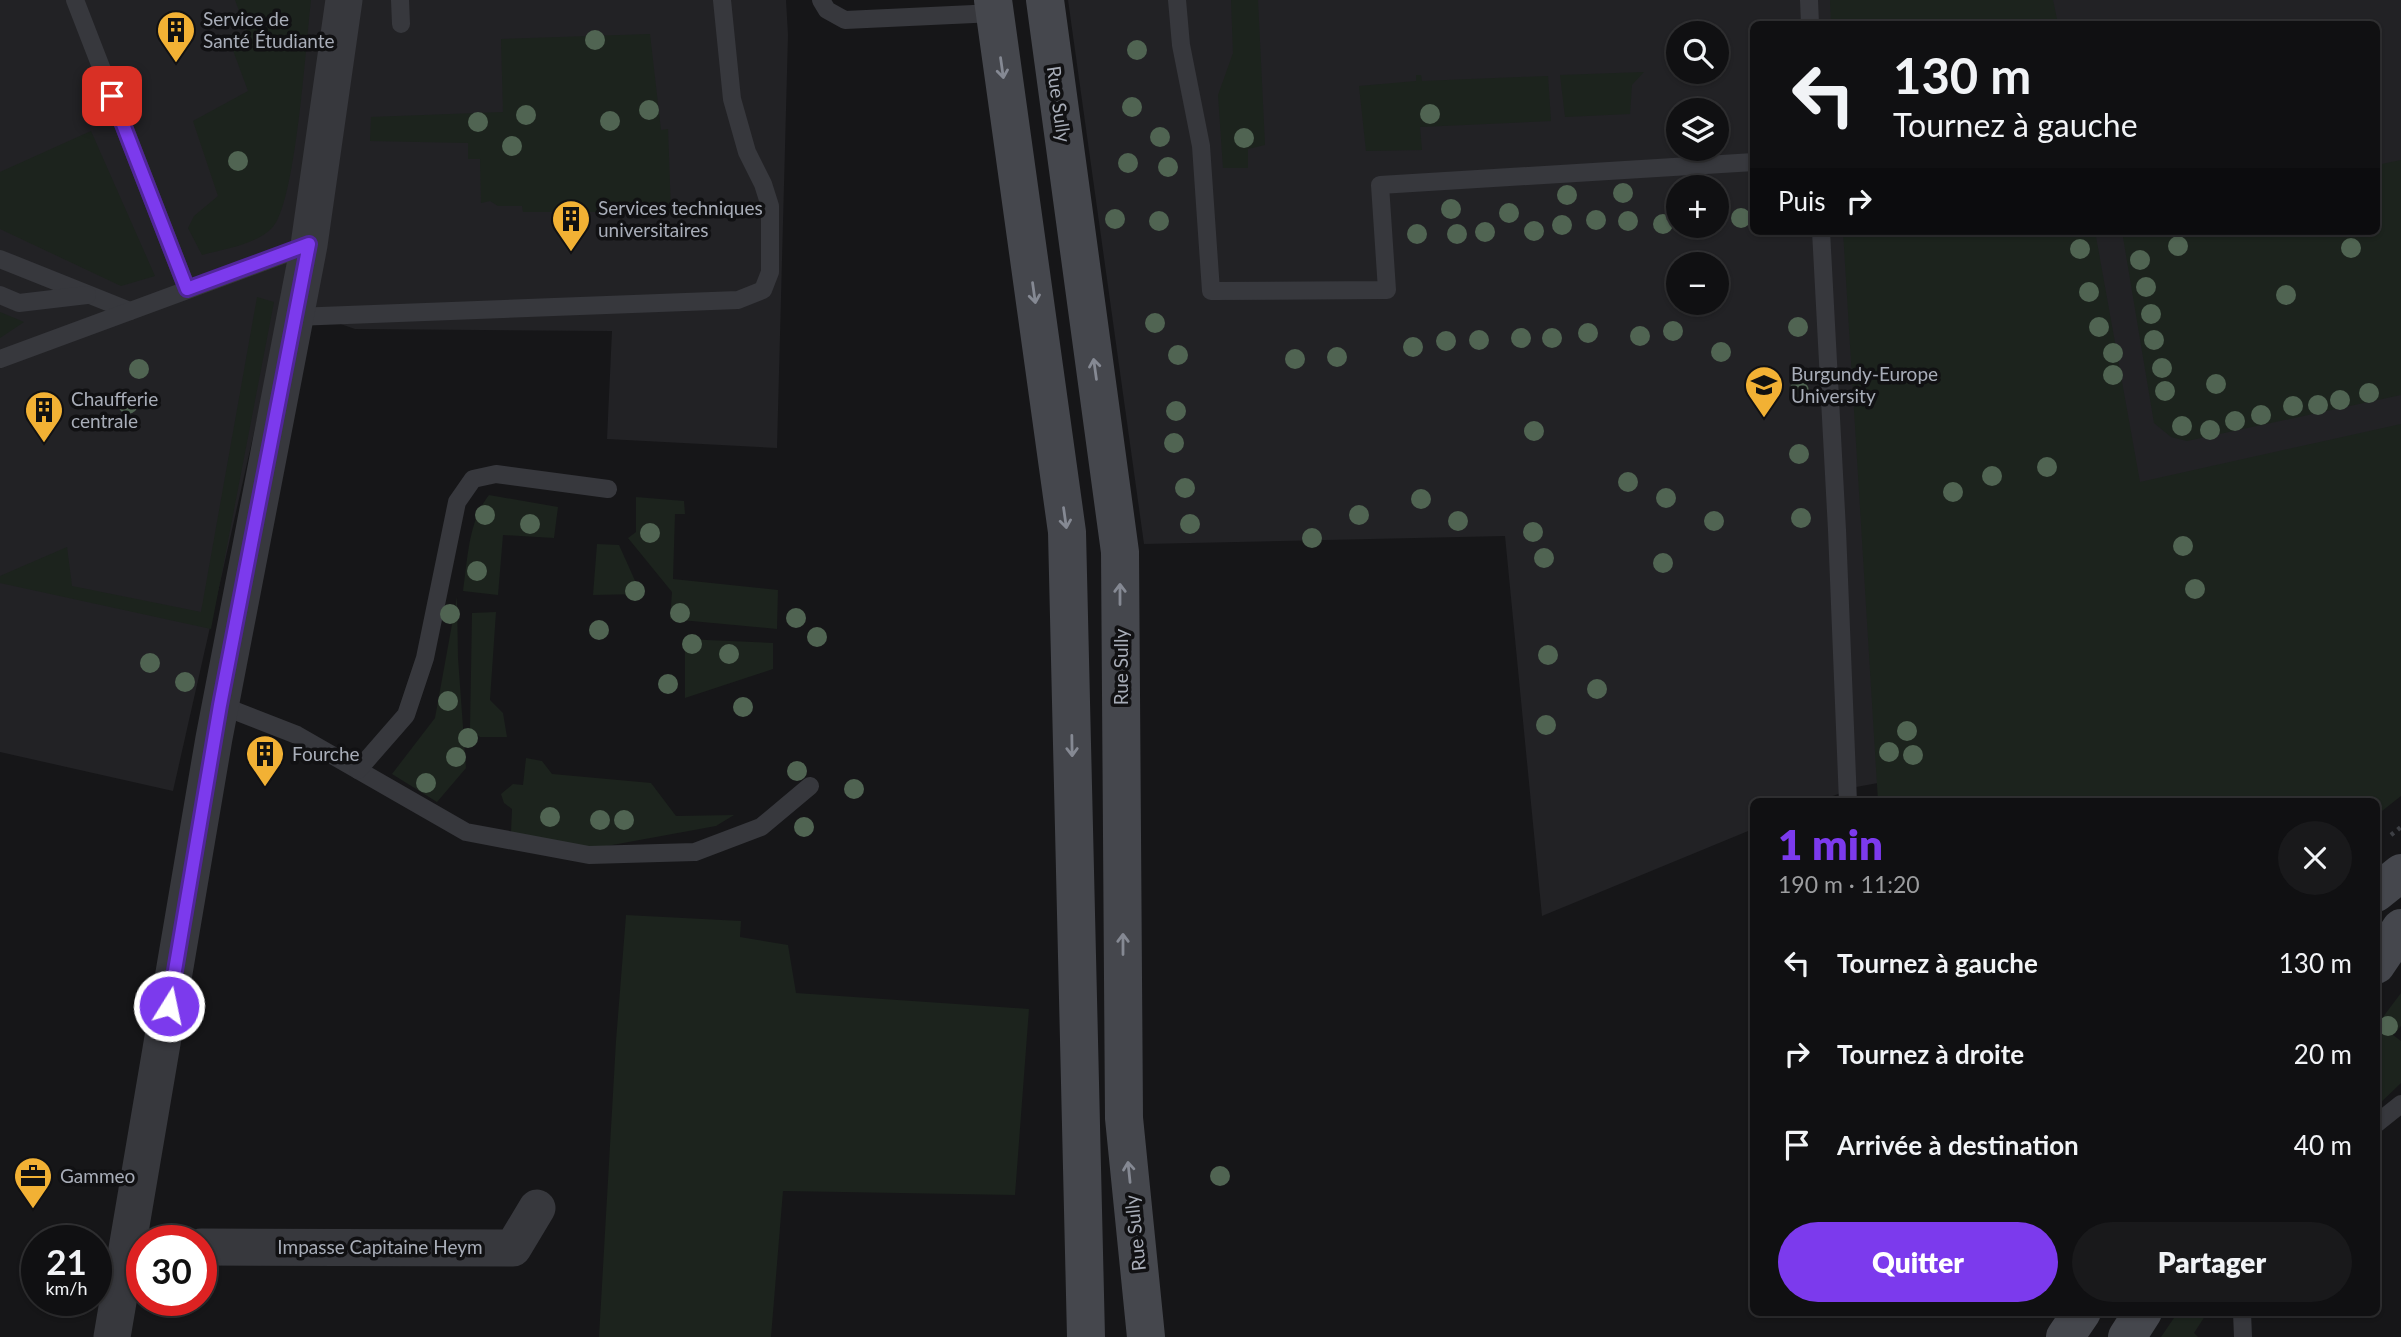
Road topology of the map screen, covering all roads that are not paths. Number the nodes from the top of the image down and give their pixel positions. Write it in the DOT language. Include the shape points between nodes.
graph roads {
  1 [pos="75,0"];
  2 [pos="344,0"];
  3 [pos="400,0"];
  4 [pos="722,0"];
  5 [pos="821,0"];
  6 [pos="1045,0"];
  7 [pos="1177,0"];
  8 [pos="1809,0"];
  9 [pos="994,7"];
  10 [pos="1811,21"];
  11 [pos="401,24"];
  12 [pos="1750,162"];
  13 [pos="1821,235"];
  14 [pos="309,244"];
  15 [pos="0,259"];
  16 [pos="187,289"];
  17 [pos="0,295"];
  18 [pos="90,295"];
  19 [pos="130,311"];
  20 [pos="295,317"];
  21 [pos="0,359"];
  22 [pos="608,489"];
  23 [pos="220,705"];
  24 [pos="358,770"];
  25 [pos="810,786"];
  26 [pos="1848,798"];
  27 [pos="2401,873"];
  28 [pos="2380,890"];
  29 [pos="2401,928"];
  30 [pos="2380,959"];
  31 [pos="2401,1104"];
  32 [pos="2380,1121"];
  33 [pos="537,1208"];
  34 [pos="138,1225"];
  35 [pos="217,1247"];
  36 [pos="126,1282"];
  37 [pos="2079,1316"];
  38 [pos="2140,1316"];
  39 [pos="2242,1316"];
  40 [pos="112,1337"];
  41 [pos="1086,1337"];
  42 [pos="1146,1337"];
  43 [pos="2065,1337"];
  44 [pos="2127,1337"];
  45 [pos="2243,1337"];
  1 -- 16 [label="lane"];
  2 -- 14 [label="street"];
  3 -- 11 [label="lane"];
  4 -- 20 [label="lane" via="732,99 747,152 770,206 770,272 763,290 738,300"];
  5 -- 9 [label="lane" via="845,20"];
  42 -- 6 [label="main road, Rue Sully, one-way" via="1124,1118 1120,552"];
  7 -- 12 [label="lane" via="1181,46 1202,146 1211,291 1387,290 1380,186"];
  8 -- 10 [label="lane"];
  9 -- 41 [label="main road, one-way" via="1067,532"];
  13 -- 26 [label="lane"];
  14 -- 16 [label="lane"];
  14 -- 20 [label="street"];
  15 -- 18 [label="lane"];
  16 -- 19 [label="lane"];
  17 -- 18 [label="lane" via="19,303"];
  18 -- 19 [label="lane"];
  19 -- 21 [label="lane"];
  20 -- 23 [label="street"];
  22 -- 24 [label="lane" via="496,474 473,479 457,502 425,658 405,715"];
  23 -- 24 [label="lane" via="297,735"];
  23 -- 34 [label="street"];
  24 -- 25 [label="lane" via="466,832 589,855 695,852 761,827"];
  27 -- 28 [label="main road"];
  29 -- 30 [label="main road"];
  31 -- 32 [label="lane"];
  33 -- 35 [label="street, Impasse Capitaine Heym" via="513,1248"];
  36 -- 40 [label="street"];
  37 -- 43 [label="main road"];
  38 -- 44 [label="main road"];
  39 -- 45 [label="lane"];
}
